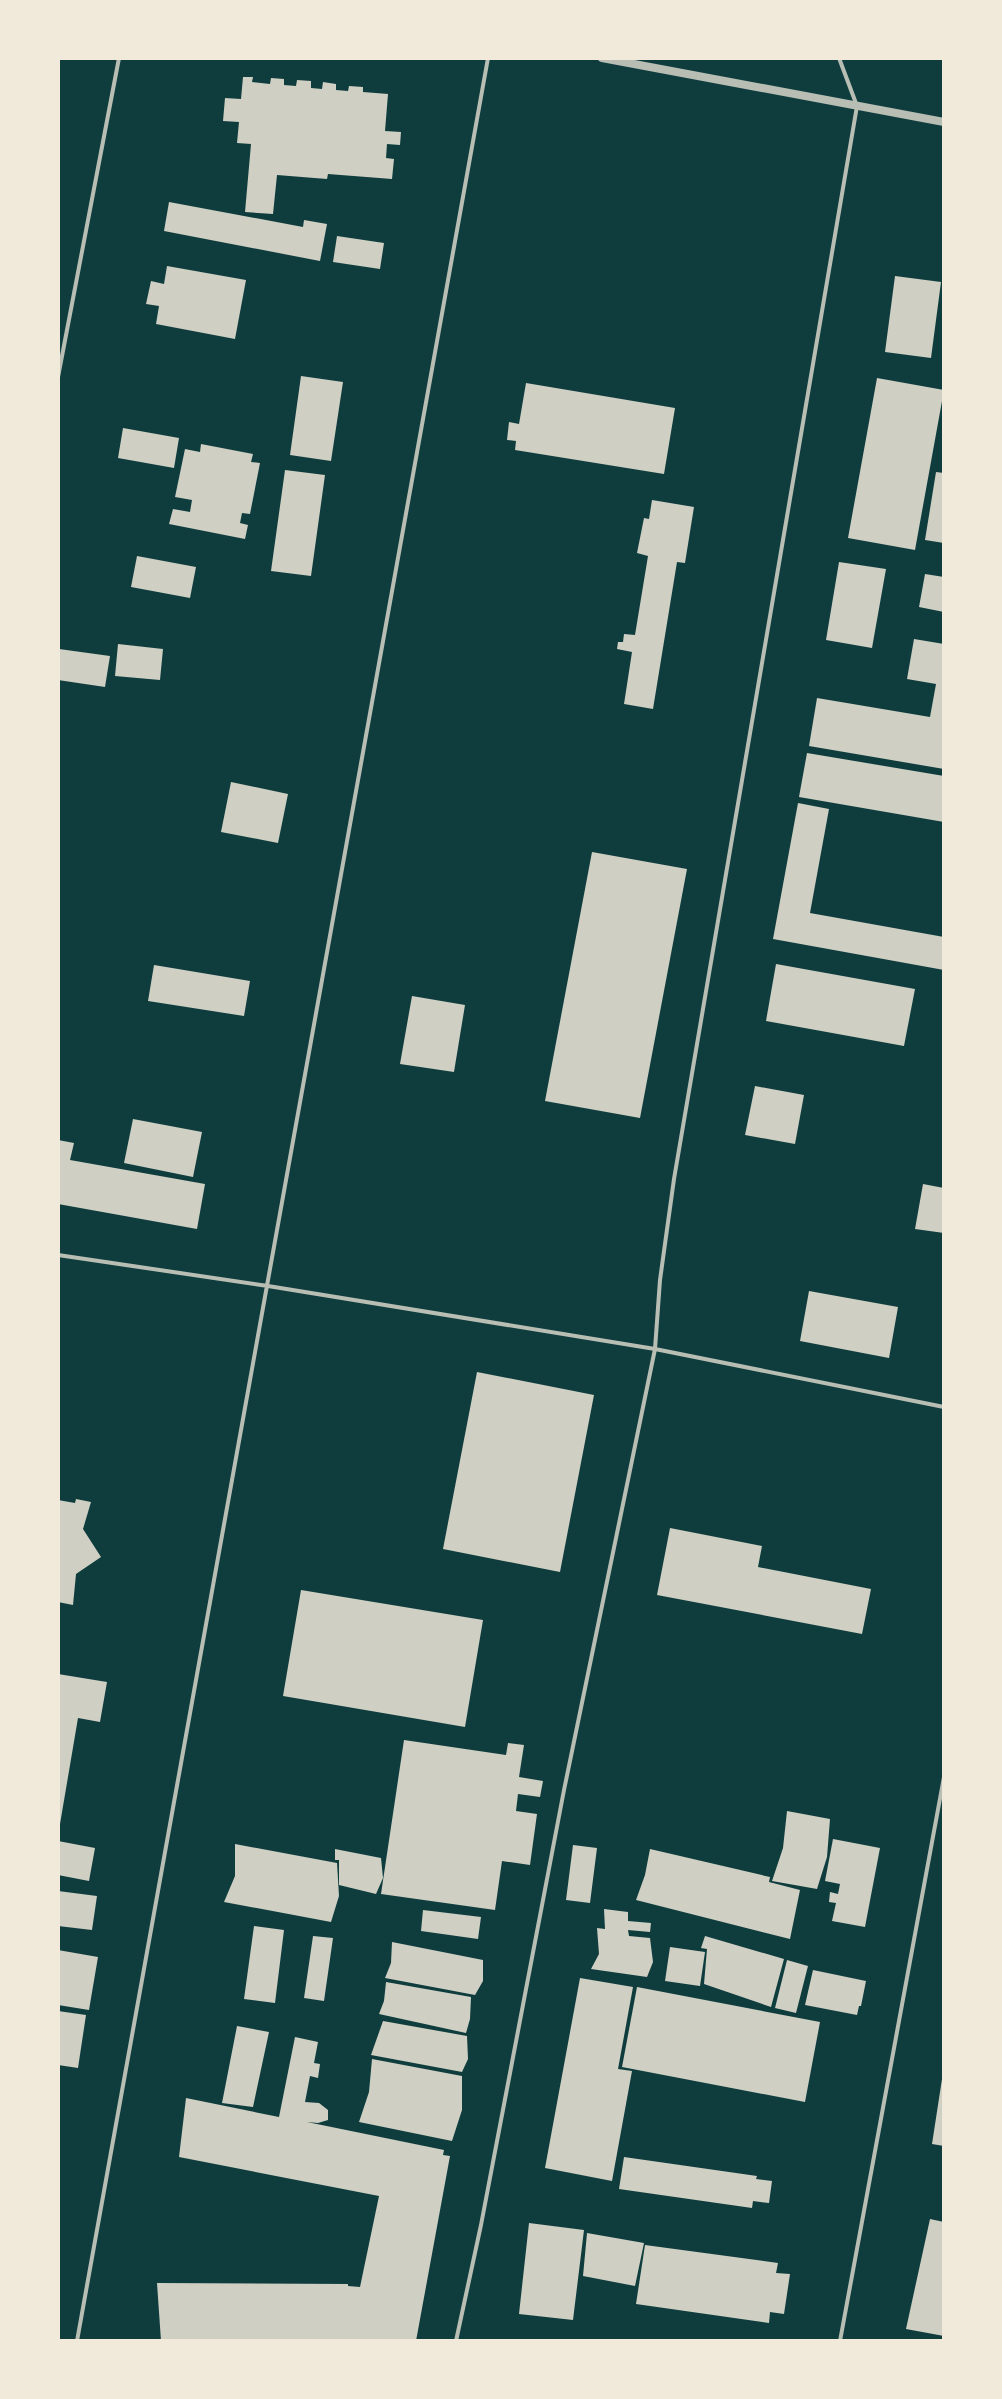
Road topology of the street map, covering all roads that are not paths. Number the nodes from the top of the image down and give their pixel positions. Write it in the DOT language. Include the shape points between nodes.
graph roads {
  1 [pos="119,58"];
  2 [pos="488,58"];
  3 [pos="602,58"];
  4 [pos="839,58"];
  5 [pos="857,106"];
  6 [pos="944,122"];
  7 [pos="58,377"];
  8 [pos="58,1255"];
  9 [pos="268,1286"];
  10 [pos="655,1349"];
  11 [pos="944,1407"];
  12 [pos="944,1777"];
  13 [pos="77,2341"];
  14 [pos="456,2341"];
  15 [pos="840,2341"];
  1 -- 7 [label="lane"];
  2 -- 9 [label="lane"];
  3 -- 5 [label="street"];
  4 -- 5 [label="lane"];
  5 -- 6 [label="street"];
  5 -- 10 [label="lane" via="674,1179"];
  8 -- 9 [label="lane"];
  9 -- 10 [label="lane"];
  9 -- 13 [label="lane"];
  10 -- 11 [label="lane"];
  10 -- 14 [label="lane"];
  12 -- 15 [label="lane"];
}
